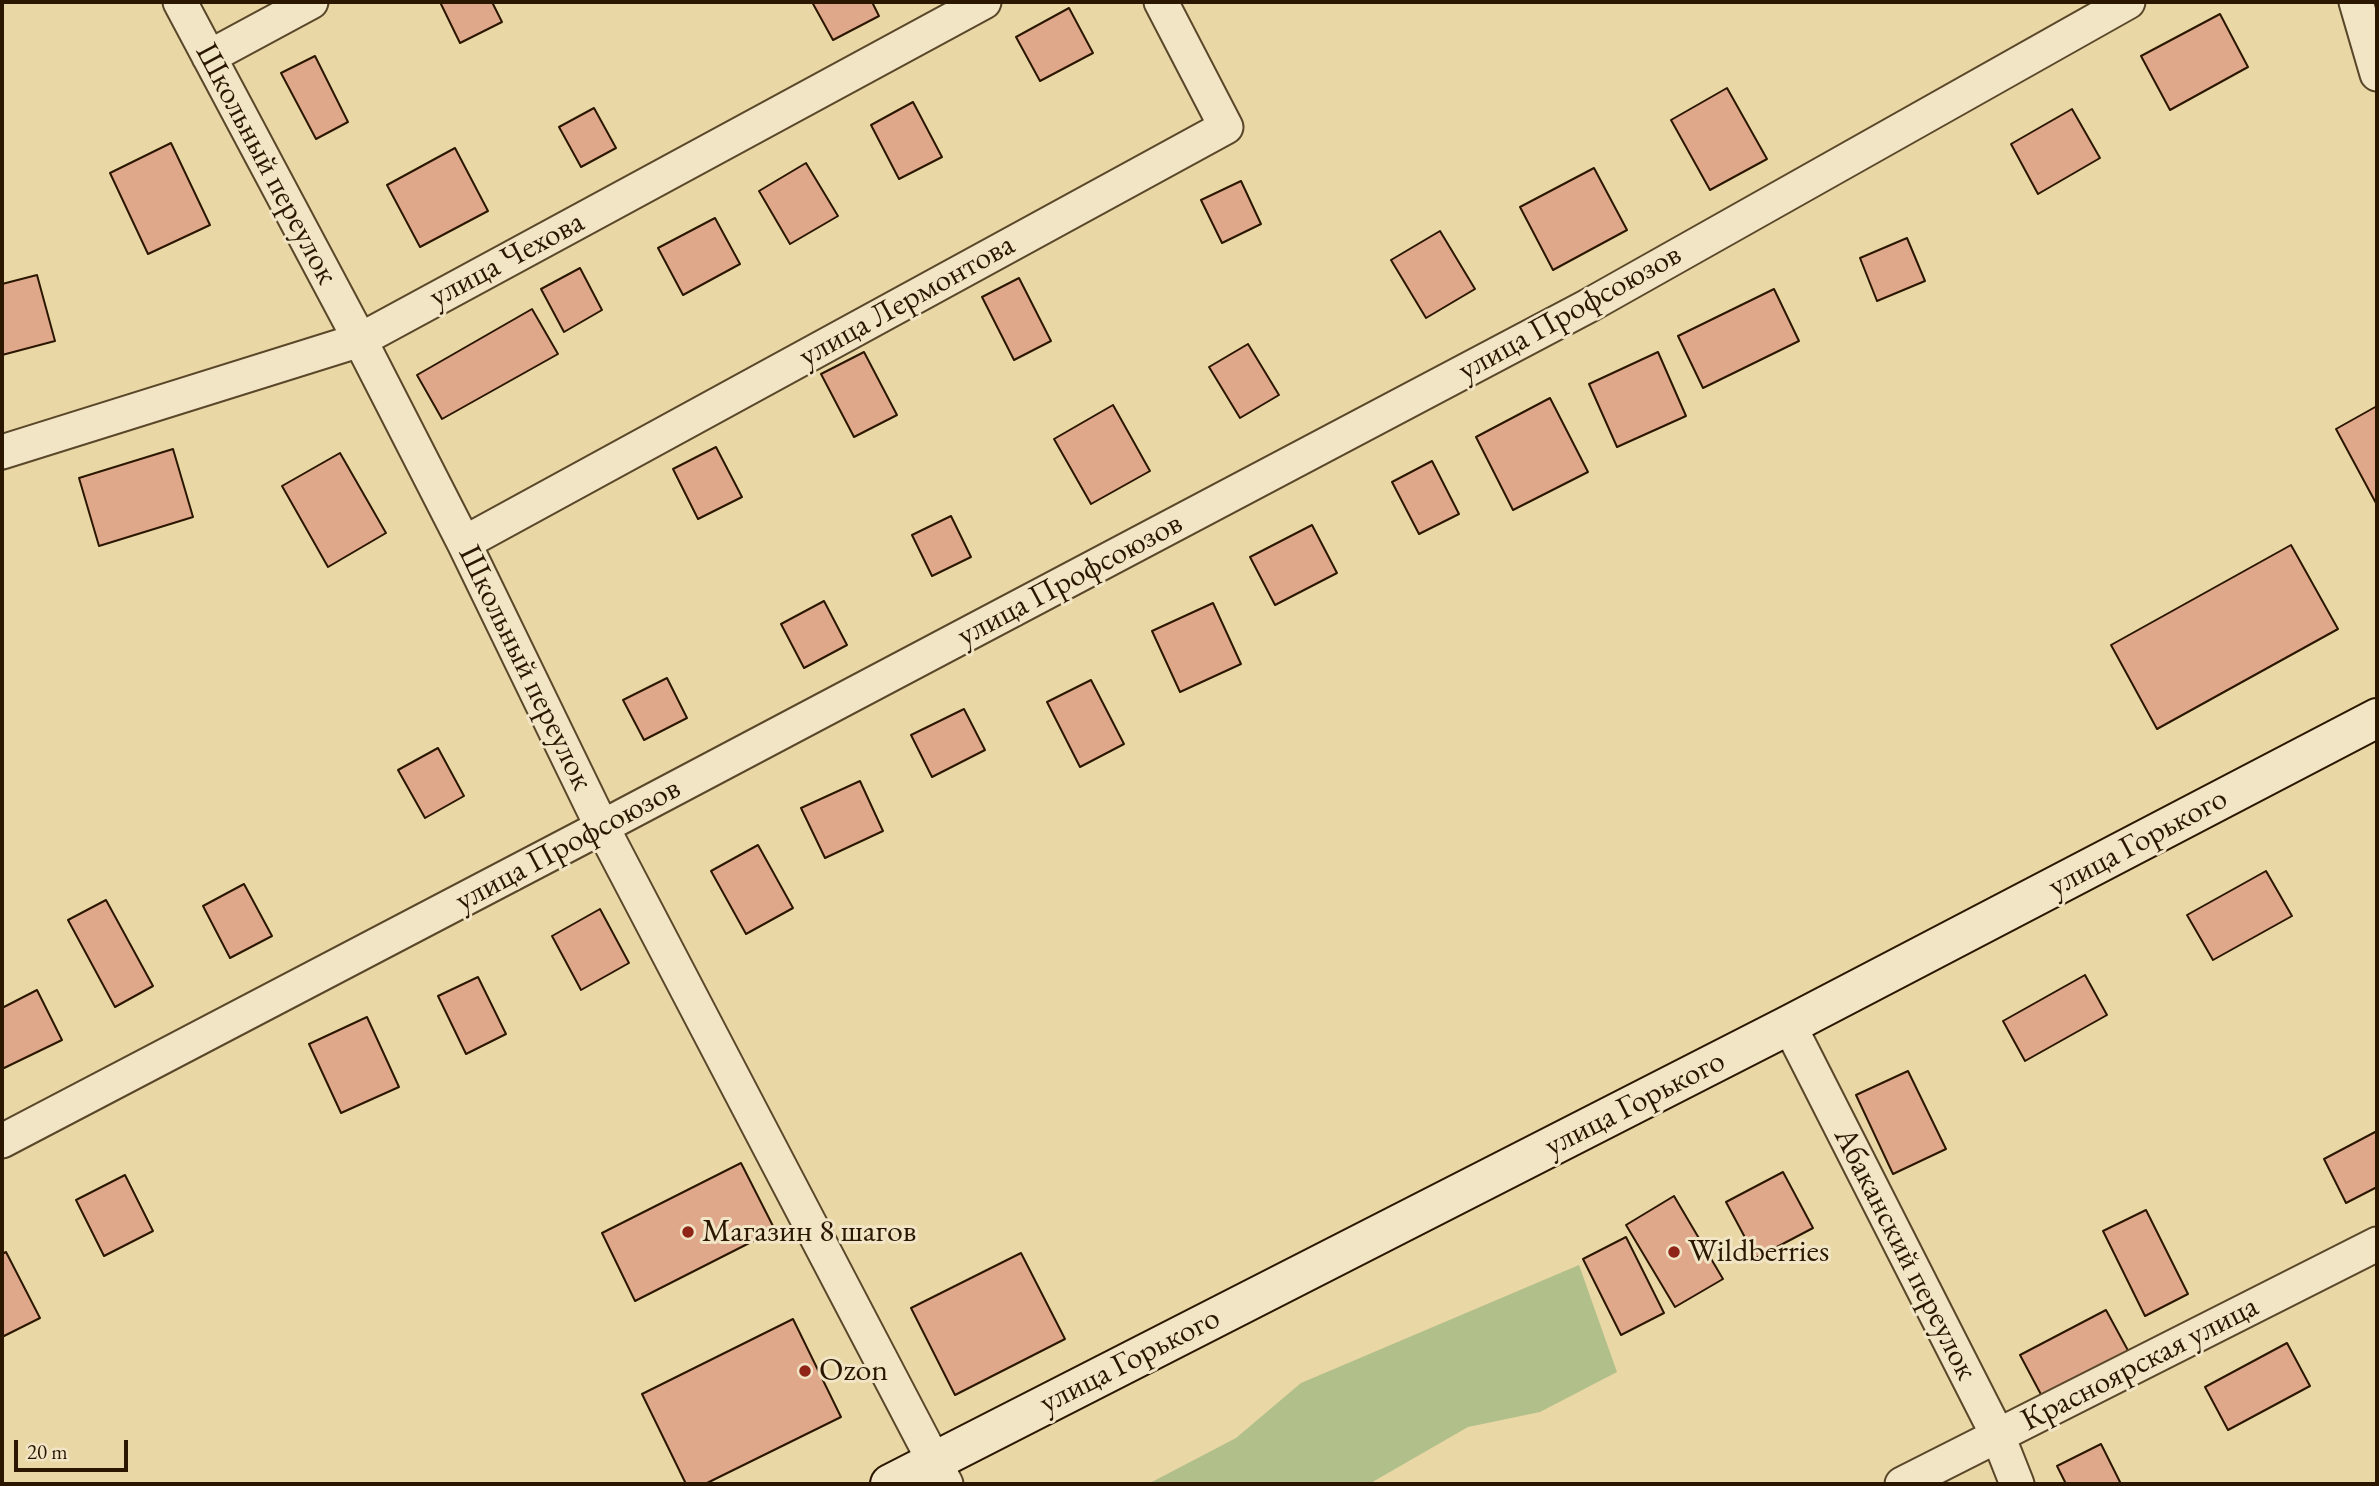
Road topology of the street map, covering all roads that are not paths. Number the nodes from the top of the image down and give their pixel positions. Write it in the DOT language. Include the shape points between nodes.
graph roads {
  1 [pos="180,2"];
  2 [pos="311,2"];
  3 [pos="984,2"];
  4 [pos="1161,2"];
  5 [pos="2128,2"];
  6 [pos="2356,2"];
  7 [pos="209,57"];
  8 [pos="2377,74"];
  9 [pos="360,340"];
  10 [pos="2,452"];
  11 [pos="464,543"];
  12 [pos="2377,718"];
  13 [pos="603,827"];
  14 [pos="1789,1026"];
  15 [pos="2,1141"];
  16 [pos="2377,1244"];
  17 [pos="1998,1436"];
  18 [pos="940,1473"];
  19 [pos="890,1484"];
  20 [pos="1902,1484"];
  21 [pos="2017,1484"];
  1 -- 7 [label="street, Школьный переулок"];
  2 -- 7 [label="street"];
  3 -- 9 [label="street, улица Чехова"];
  4 -- 11 [label="street, улица Лермонтова" via="1226,127"];
  5 -- 13 [label="street, улица Профсоюзов" via="1588,306"];
  6 -- 8 [label="street"];
  7 -- 9 [label="street, Школьный переулок"];
  9 -- 10 [label="street, улица Чехова"];
  9 -- 11 [label="street, Школьный переулок"];
  11 -- 13 [label="street, Школьный переулок"];
  12 -- 14 [label="street, улица Горького"];
  13 -- 15 [label="street, улица Профсоюзов"];
  13 -- 18 [label="street, Школьный переулок"];
  14 -- 17 [label="street, Абаканский переулок"];
  14 -- 18 [label="street, улица Горького"];
  16 -- 17 [label="street, Красноярская улица"];
  17 -- 20 [label="street, Красноярская улица"];
  17 -- 21 [label="street, Абаканский переулок"];
  18 -- 19 [label="street, улица Горького"];
}
